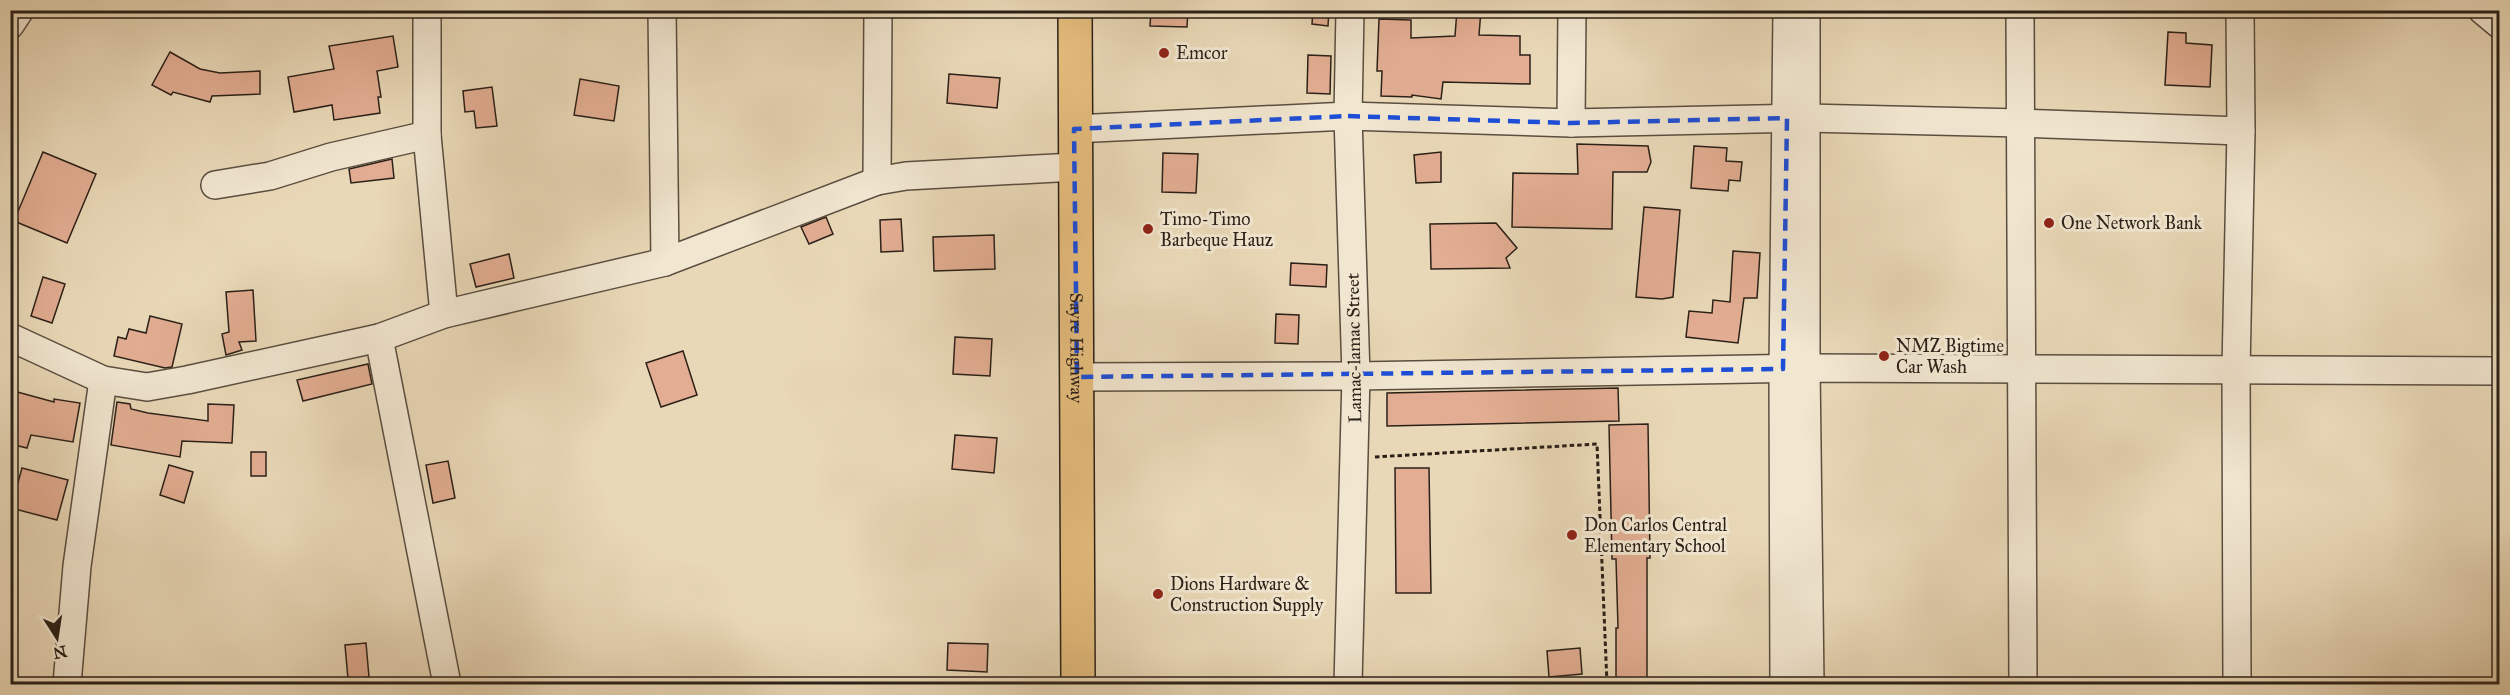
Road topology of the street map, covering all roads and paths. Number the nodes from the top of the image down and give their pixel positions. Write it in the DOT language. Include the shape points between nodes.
graph roads {
  1 [pos="20,10"];
  2 [pos="427,10"];
  3 [pos="662,10"];
  4 [pos="878,10"];
  5 [pos="1075,10"];
  6 [pos="1350,10"];
  7 [pos="1572,10"];
  8 [pos="1787,10"];
  9 [pos="1806,10"];
  10 [pos="2020,10"];
  11 [pos="2240,10"];
  12 [pos="2482,10"];
  13 [pos="2499,25"];
  14 [pos="10,26"];
  15 [pos="1348,116"];
  16 [pos="1796,118"];
  17 [pos="1571,123"];
  18 [pos="2020,123"];
  19 [pos="1074,129"];
  20 [pos="2241,131"];
  21 [pos="427,135"];
  22 [pos="1075,167"];
  23 [pos="877,181"];
  24 [pos="215,185"];
  25 [pos="665,262"];
  26 [pos="444,314"];
  27 [pos="10,337"];
  28 [pos="379,338"];
  29 [pos="1794,368"];
  30 [pos="2236,369"];
  31 [pos="2021,370"];
  32 [pos="2499,371"];
  33 [pos="1077,376"];
  34 [pos="1356,376"];
  35 [pos="103,380"];
  36 [pos="1354,459"];
  37 [pos="67,684"];
  38 [pos="447,684"];
  39 [pos="1078,684"];
  40 [pos="1348,684"];
  41 [pos="1607,684"];
  42 [pos="1784,684"];
  43 [pos="1810,684"];
  44 [pos="2023,684"];
  45 [pos="2237,684"];
  1 -- 14 [label="street"];
  2 -- 21 [label="street"];
  3 -- 25 [label="street"];
  4 -- 23 [label="street"];
  5 -- 19 [label="highway, Sayre Highway"];
  6 -- 15 [label="street, Lamac-lamac Street"];
  7 -- 17 [label="street"];
  8 -- 16 [label="street"];
  9 -- 16 [label="street"];
  10 -- 18 [label="street"];
  11 -- 20 [label="street"];
  12 -- 13 [label="street"];
  15 -- 17 [label="street"];
  15 -- 19 [label="street"];
  15 -- 34 [label="street, Lamac-lamac Street"];
  16 -- 17 [label="street"];
  16 -- 18 [label="street"];
  16 -- 29 [label="street"];
  18 -- 20 [label="street"];
  18 -- 31 [label="street"];
  19 -- 22 [label="highway, Sayre Highway"];
  20 -- 30 [label="street"];
  21 -- 24 [label="street" via="270,176"];
  21 -- 26 [label="street"];
  22 -- 23 [label="street"];
  22 -- 33 [label="highway, Sayre Highway"];
  23 -- 25 [label="street"];
  25 -- 26 [label="street"];
  26 -- 28 [label="street"];
  27 -- 35 [label="street"];
  28 -- 35 [label="street" via="147,387"];
  28 -- 38 [label="street"];
  29 -- 31 [label="street"];
  29 -- 34 [label="street"];
  29 -- 42 [label="street"];
  29 -- 43 [label="street"];
  30 -- 31 [label="street"];
  30 -- 32 [label="street"];
  30 -- 45 [label="street"];
  31 -- 44 [label="street"];
  33 -- 34 [label="street"];
  33 -- 39 [label="highway, Sayre Highway"];
  34 -- 36 [label="street, Lamac-lamac Street"];
  35 -- 37 [label="street" via="80,543"];
  36 -- 40 [label="street, Lamac-lamac Street"];
  36 -- 41 [label="path" via="1597,444"];
}
